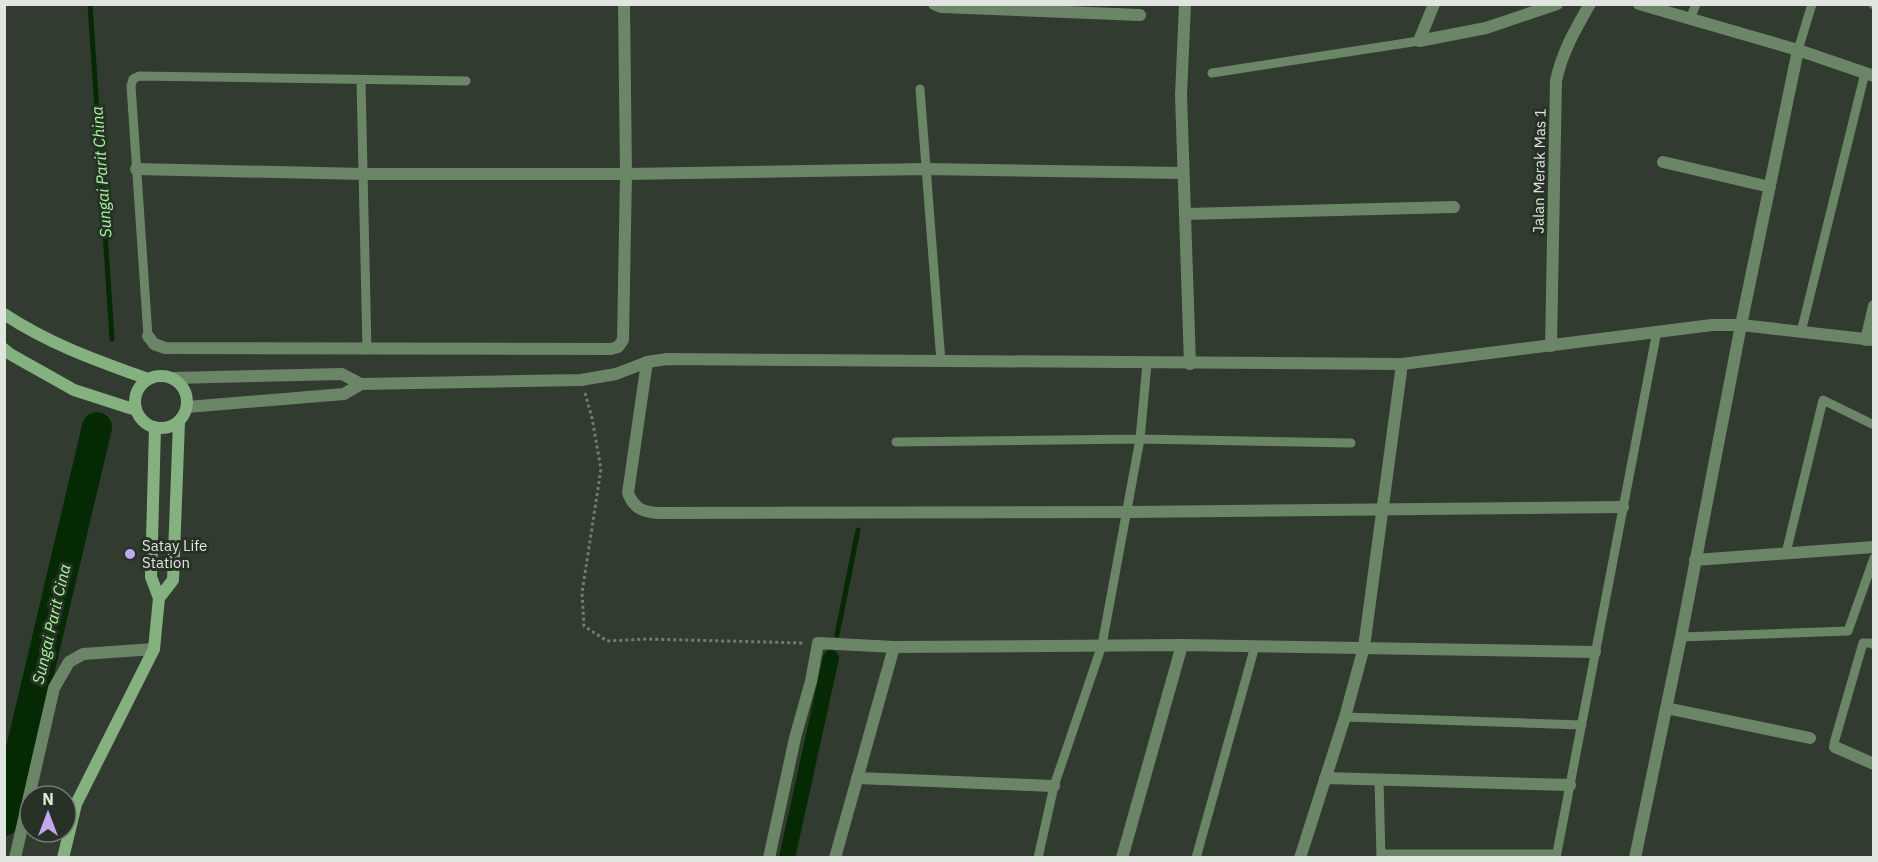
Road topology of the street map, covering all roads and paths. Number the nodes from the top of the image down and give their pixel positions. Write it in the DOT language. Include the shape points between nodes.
graph roads {
  1 [pos="624,4"];
  2 [pos="934,4"];
  3 [pos="1185,4"];
  4 [pos="1434,4"];
  5 [pos="1557,4"];
  6 [pos="1590,4"];
  7 [pos="1639,4"];
  8 [pos="1696,4"];
  9 [pos="1812,4"];
  10 [pos="1140,15"];
  11 [pos="1690,19"];
  12 [pos="1419,41"];
  13 [pos="1798,50"];
  14 [pos="1212,73"];
  15 [pos="1869,74"];
  16 [pos="361,81"];
  17 [pos="465,81"];
  18 [pos="920,89"];
  19 [pos="1663,162"];
  20 [pos="136,169"];
  21 [pos="926,169"];
  22 [pos="1183,172"];
  23 [pos="364,174"];
  24 [pos="626,174"];
  25 [pos="1770,187"];
  26 [pos="1454,207"];
  27 [pos="1186,214"];
  28 [pos="1874,306"];
  29 [pos="4,314"];
  30 [pos="1741,326"];
  31 [pos="1657,331"];
  32 [pos="1801,332"];
  33 [pos="148,336"];
  34 [pos="1870,340"];
  35 [pos="1551,346"];
  36 [pos="4,349"];
  37 [pos="367,350"];
  38 [pos="647,362"];
  39 [pos="941,362"];
  40 [pos="1147,364"];
  41 [pos="1190,364"];
  42 [pos="1402,364"];
  43 [pos="173,378"];
  44 [pos="148,380"];
  45 [pos="582,380"];
  46 [pos="361,384"];
  47 [pos="188,407"];
  48 [pos="136,410"];
  49 [pos="179,422"];
  50 [pos="1874,425"];
  51 [pos="155,428"];
  52 [pos="1140,439"];
  53 [pos="896,442"];
  54 [pos="1351,444"];
  55 [pos="1623,507"];
  56 [pos="1383,509"];
  57 [pos="1128,512"];
  58 [pos="1874,547"];
  59 [pos="1786,553"];
  60 [pos="1874,558"];
  61 [pos="1695,560"];
  62 [pos="159,598"];
  63 [pos="1681,637"];
  64 [pos="818,643"];
  65 [pos="1102,645"];
  66 [pos="1182,645"];
  67 [pos="1874,645"];
  68 [pos="1256,646"];
  69 [pos="894,647"];
  70 [pos="1364,647"];
  71 [pos="154,649"];
  72 [pos="1595,652"];
  73 [pos="1666,708"];
  74 [pos="1345,717"];
  75 [pos="1582,724"];
  76 [pos="1810,738"];
  77 [pos="1834,747"];
  78 [pos="1874,764"];
  79 [pos="857,778"];
  80 [pos="1325,778"];
  81 [pos="1379,780"];
  82 [pos="1570,785"];
  83 [pos="1054,786"];
  84 [pos="1381,856"];
  85 [pos="1557,856"];
  86 [pos="15,858"];
  87 [pos="63,858"];
  88 [pos="769,858"];
  89 [pos="835,858"];
  90 [pos="1038,858"];
  91 [pos="1122,858"];
  92 [pos="1196,858"];
  93 [pos="1300,858"];
  94 [pos="1635,858"];
  1 -- 24 [label="street"];
  2 -- 10 [label="street"];
  3 -- 22 [label="street"];
  4 -- 12 [label="street"];
  5 -- 12 [label="street" via="1486,28"];
  6 -- 35 [label="street, Jalan Merak Mas 1" via="1567,44 1556,81"];
  7 -- 11 [label="street"];
  8 -- 11 [label="lane"];
  9 -- 13 [label="lane"];
  11 -- 13 [label="street"];
  12 -- 14 [label="lane"];
  13 -- 15 [label="street"];
  13 -- 25 [label="street"];
  15 -- 32 [label="lane"];
  16 -- 17 [label="lane"];
  16 -- 20 [label="lane" via="139,76 131,86"];
  16 -- 23 [label="lane"];
  18 -- 21 [label="lane"];
  19 -- 25 [label="street"];
  20 -- 23 [label="street"];
  20 -- 33 [label="lane"];
  21 -- 22 [label="street"];
  21 -- 24 [label="street"];
  21 -- 39 [label="lane"];
  22 -- 27 [label="street"];
  23 -- 24 [label="street"];
  23 -- 37 [label="lane"];
  24 -- 37 [label="street" via="623,340 618,347"];
  25 -- 30 [label="street"];
  26 -- 27 [label="street"];
  27 -- 41 [label="street"];
  28 -- 34 [label="street"];
  29 -- 44 [label="main road" via="76,353"];
  30 -- 31 [label="street"];
  30 -- 32 [label="street"];
  30 -- 61 [label="street"];
  31 -- 35 [label="street"];
  31 -- 55 [label="lane"];
  32 -- 34 [label="street"];
  33 -- 37 [label="street" via="154,344 165,348"];
  35 -- 42 [label="street"];
  36 -- 48 [label="main road" via="74,390"];
  38 -- 39 [label="street"];
  38 -- 45 [label="street" via="616,374"];
  38 -- 57 [label="street" via="628,493 632,505 644,512"];
  39 -- 40 [label="street"];
  40 -- 41 [label="street"];
  40 -- 52 [label="lane"];
  41 -- 42 [label="street"];
  42 -- 56 [label="street"];
  43 -- 44 [label="main road" via="156,376"];
  43 -- 46 [label="street" via="342,374"];
  43 -- 47 [label="main road" via="185,390"];
  44 -- 48 [label="main road" via="137,393"];
  45 -- 46 [label="street"];
  45 -- 64 [label="path" via="601,469 582,594 584,626 607,641"];
  46 -- 47 [label="street" via="344,394"];
  47 -- 49 [label="main road"];
  48 -- 51 [label="main road"];
  49 -- 51 [label="main road"];
  49 -- 62 [label="main road" via="173,580"];
  50 -- 59 [label="lane" via="1823,400"];
  51 -- 62 [label="main road" via="151,577"];
  52 -- 53 [label="lane"];
  52 -- 54 [label="lane"];
  52 -- 57 [label="lane"];
  55 -- 56 [label="street"];
  55 -- 72 [label="lane"];
  56 -- 57 [label="street"];
  56 -- 70 [label="street"];
  57 -- 65 [label="lane"];
  58 -- 59 [label="street"];
  59 -- 61 [label="street"];
  60 -- 63 [label="lane" via="1848,631"];
  61 -- 63 [label="street"];
  62 -- 71 [label="main road"];
  63 -- 73 [label="street"];
  64 -- 69 [label="street"];
  64 -- 88 [label="street"];
  65 -- 66 [label="street"];
  65 -- 69 [label="street"];
  65 -- 83 [label="lane"];
  66 -- 68 [label="street"];
  66 -- 91 [label="street"];
  67 -- 77 [label="lane" via="1863,643"];
  68 -- 70 [label="street"];
  68 -- 92 [label="lane"];
  69 -- 79 [label="street"];
  70 -- 72 [label="street"];
  70 -- 74 [label="street"];
  71 -- 86 [label="street" via="83,654 69,662 54,688"];
  71 -- 87 [label="main road" via="76,804"];
  72 -- 75 [label="lane"];
  73 -- 76 [label="street"];
  73 -- 94 [label="street"];
  74 -- 75 [label="lane"];
  74 -- 80 [label="street"];
  75 -- 82 [label="lane"];
  77 -- 78 [label="street"];
  79 -- 83 [label="street"];
  79 -- 89 [label="street"];
  80 -- 81 [label="street"];
  80 -- 93 [label="street"];
  81 -- 82 [label="street"];
  81 -- 84 [label="lane"];
  82 -- 85 [label="lane"];
  83 -- 90 [label="lane"];
  84 -- 85 [label="lane"];
}
